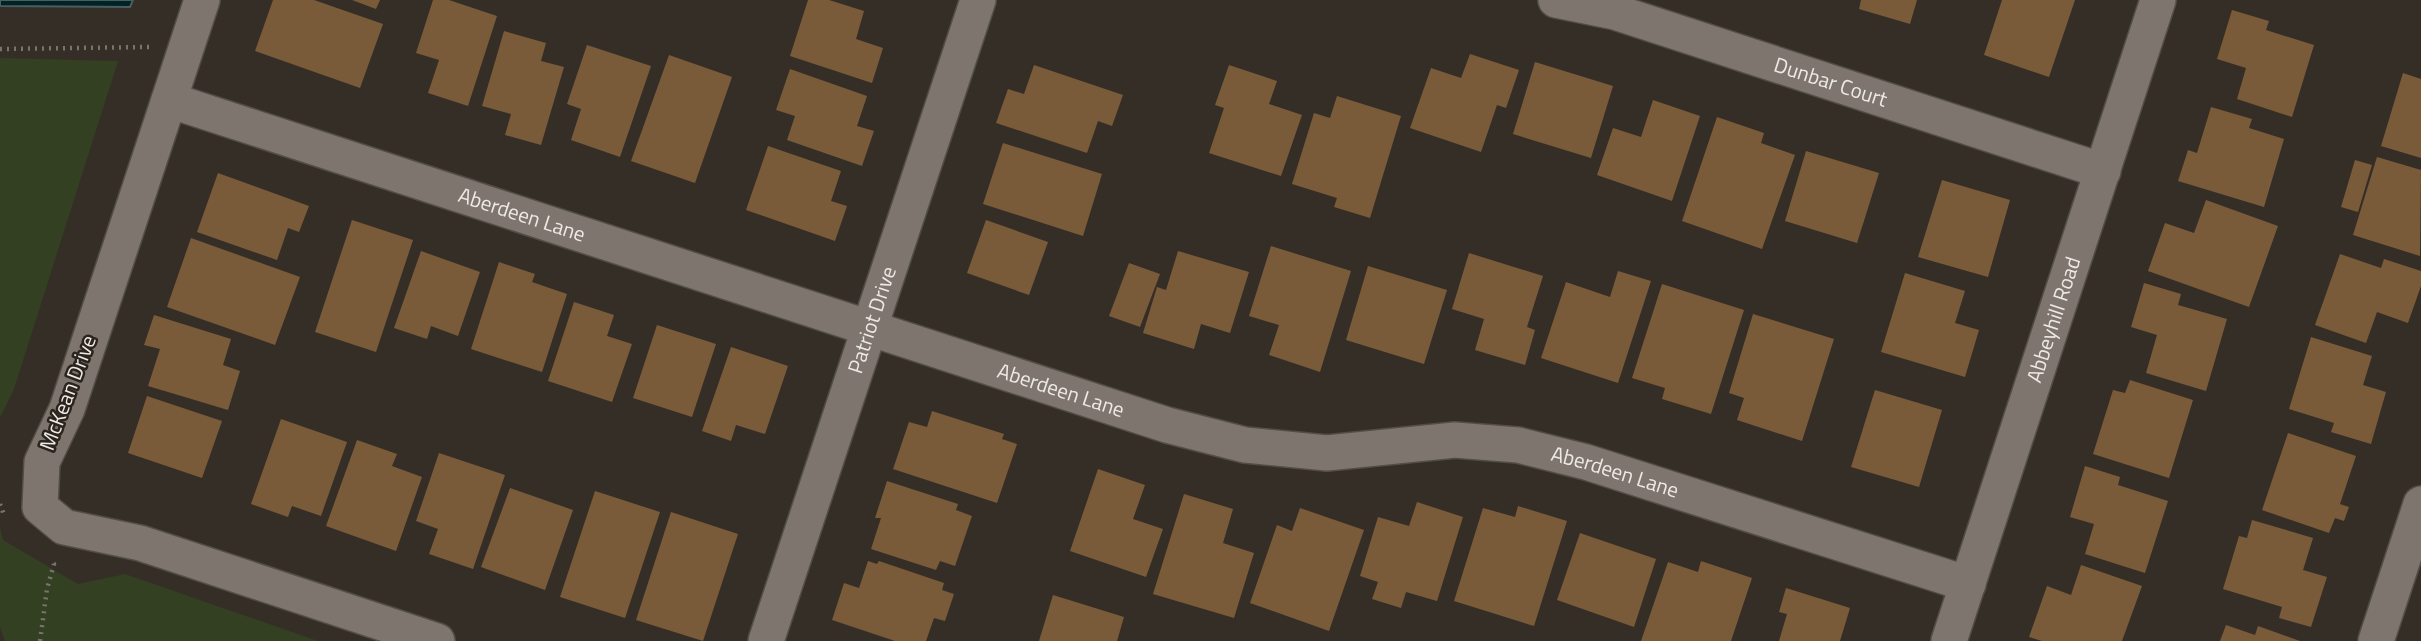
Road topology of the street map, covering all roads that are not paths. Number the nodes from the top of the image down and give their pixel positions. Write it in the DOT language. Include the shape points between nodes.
graph roads {
  1 [pos="202,0"];
  2 [pos="978,0"];
  3 [pos="1556,0"];
  4 [pos="2158,0"];
  5 [pos="169,100"];
  6 [pos="2103,171"];
  7 [pos="869,329"];
  8 [pos="2421,504"];
  9 [pos="1968,584"];
  10 [pos="436,641"];
  11 [pos="766,641"];
  12 [pos="1950,641"];
  13 [pos="2376,641"];
  1 -- 5 [label="street, McKean Drive"];
  2 -- 7 [label="street, Patriot Drive"];
  3 -- 6 [label="street, Dunbar Court" via="1615,12"];
  4 -- 6 [label="street, Abbeyhill Road"];
  5 -- 7 [label="street, Aberdeen Lane"];
  5 -- 10 [label="street, McKean Drive" via="67,409 41,461 40,506 64,527 140,543"];
  6 -- 9 [label="street, Abbeyhill Road"];
  7 -- 9 [label="street, Aberdeen Lane" via="1167,425 1245,445 1327,453 1455,440 1518,445 1586,462"];
  7 -- 11 [label="street, Patriot Drive"];
  8 -- 13 [label="street"];
  9 -- 12 [label="street, Abbeyhill Road"];
}
